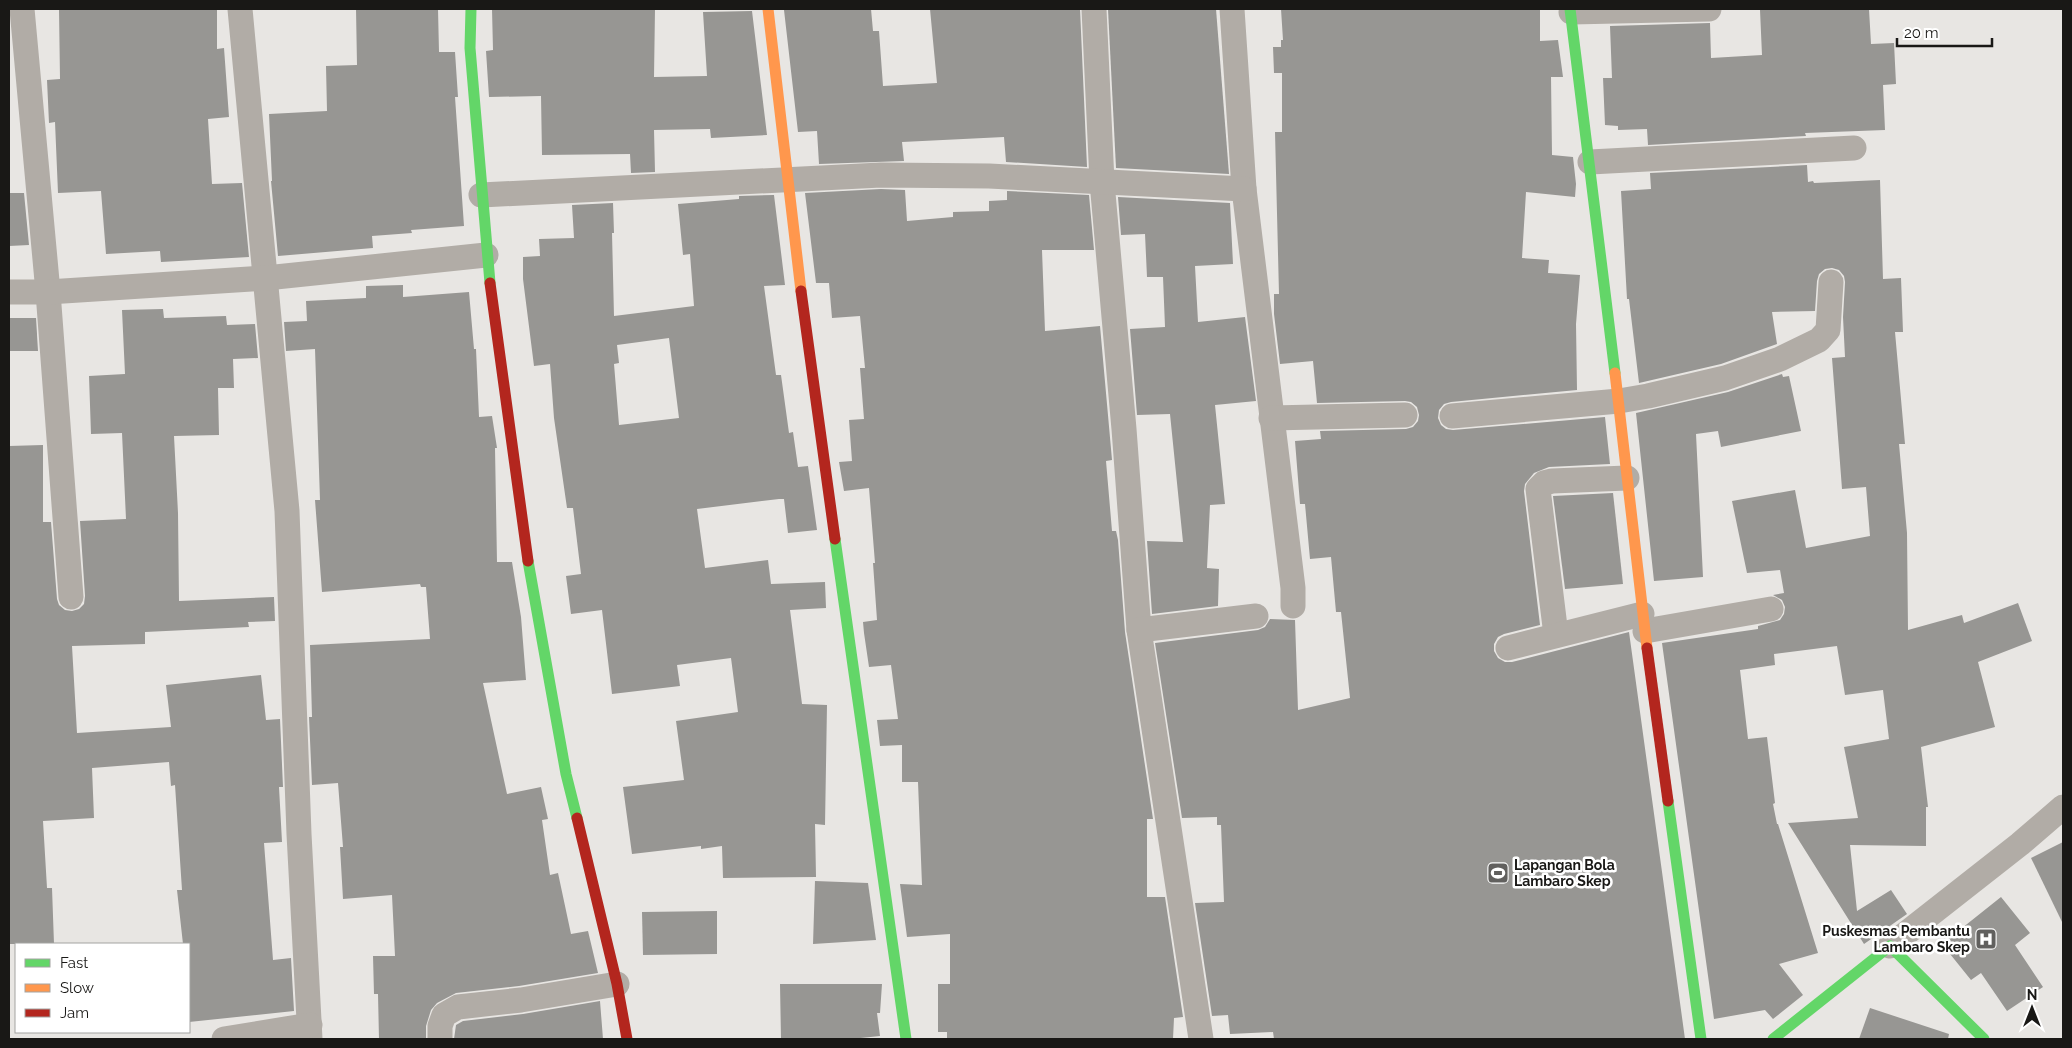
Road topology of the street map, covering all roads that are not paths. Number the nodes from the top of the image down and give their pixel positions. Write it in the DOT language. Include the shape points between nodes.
graph roads {
  1 [pos="22,9"];
  2 [pos="240,9"];
  3 [pos="471,9"];
  4 [pos="768,9"];
  5 [pos="1094,9"];
  6 [pos="1232,9"];
  7 [pos="1709,9"];
  8 [pos="1571,10"];
  9 [pos="1854,148"];
  10 [pos="1590,162"];
  11 [pos="786,179"];
  12 [pos="1102,182"];
  13 [pos="1244,189"];
  14 [pos="481,195"];
  15 [pos="486,255"];
  16 [pos="266,278"];
  17 [pos="1831,282"];
  18 [pos="9,292"];
  19 [pos="48,292"];
  20 [pos="1619,401"];
  21 [pos="1406,414"];
  22 [pos="1452,416"];
  23 [pos="1270,418"];
  24 [pos="1627,478"];
  25 [pos="71,597"];
  26 [pos="1293,606"];
  27 [pos="1771,609"];
  28 [pos="1256,616"];
  29 [pos="1644,622"];
  30 [pos="1139,630"];
  31 [pos="1556,635"];
  32 [pos="1508,648"];
  33 [pos="2063,807"];
  34 [pos="1890,946"];
  35 [pos="617,984"];
  36 [pos="1795,1031"];
  37 [pos="310,1032"];
  38 [pos="224,1039"];
  39 [pos="440,1039"];
  40 [pos="628,1039"];
  41 [pos="906,1039"];
  42 [pos="1201,1039"];
  43 [pos="1701,1039"];
  44 [pos="1773,1039"];
  45 [pos="1984,1039"];
  1 -- 19 [label="street"];
  2 -- 16 [label="street"];
  3 -- 14 [label="street" via="470,48"];
  4 -- 11 [label="street"];
  5 -- 12 [label="street"];
  6 -- 13 [label="street"];
  7 -- 8 [label="street"];
  8 -- 10 [label="street"];
  9 -- 10 [label="street"];
  10 -- 20 [label="street"];
  11 -- 12 [label="street" via="882,174"];
  11 -- 14 [label="street"];
  11 -- 41 [label="street"];
  12 -- 13 [label="street"];
  12 -- 30 [label="street"];
  13 -- 23 [label="street"];
  14 -- 15 [label="street"];
  15 -- 16 [label="street"];
  15 -- 35 [label="street" via="529,571 566,774"];
  16 -- 19 [label="street"];
  16 -- 37 [label="street" via="287,511"];
  17 -- 20 [label="street" via="1828,330 1819,340 1780,360 1725,378"];
  18 -- 19 [label="street"];
  19 -- 25 [label="street"];
  20 -- 22 [label="street"];
  20 -- 24 [label="street"];
  21 -- 23 [label="street"];
  23 -- 26 [label="street"];
  24 -- 29 [label="street"];
  24 -- 31 [label="street" via="1552,481 1538,489"];
  27 -- 29 [label="street"];
  28 -- 30 [label="street"];
  29 -- 31 [label="street"];
  29 -- 43 [label="street"];
  30 -- 42 [label="street"];
  31 -- 32 [label="street"];
  33 -- 34 [label="street"];
  34 -- 36 [label="street"];
  34 -- 45 [label="street"];
  35 -- 39 [label="street" via="458,1007 444,1015"];
  35 -- 40 [label="street"];
  36 -- 44 [label="street"];
  37 -- 38 [label="street"];
}
